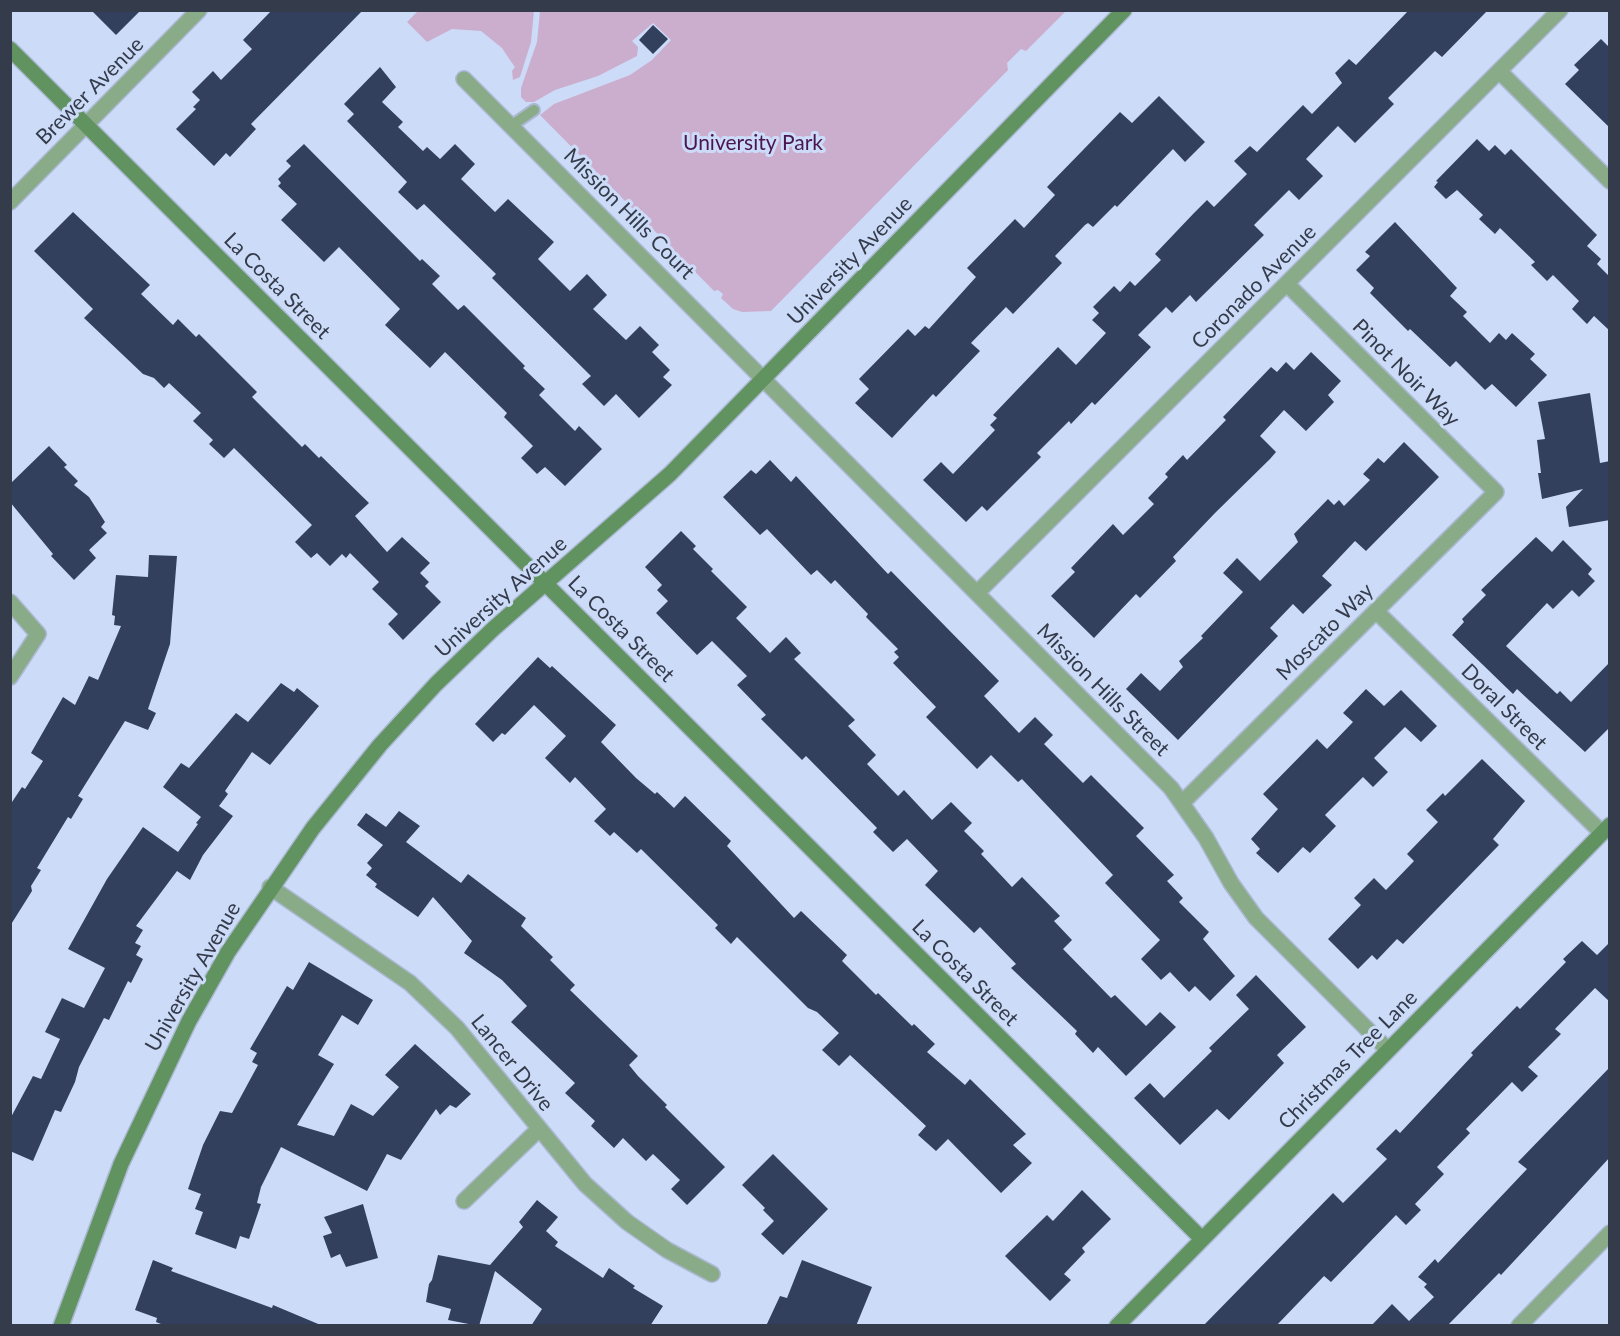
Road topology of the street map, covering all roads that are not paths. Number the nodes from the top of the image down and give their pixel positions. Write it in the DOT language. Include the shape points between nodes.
graph roads {
  1 [pos="199,10"];
  2 [pos="1124,10"];
  3 [pos="1560,10"];
  4 [pos="10,49"];
  5 [pos="1499,71"];
  6 [pos="464,79"];
  7 [pos="534,110"];
  8 [pos="86,124"];
  9 [pos="511,126"];
  10 [pos="1608,178"];
  11 [pos="10,202"];
  12 [pos="1287,284"];
  13 [pos="764,380"];
  14 [pos="1496,492"];
  15 [pos="545,583"];
  16 [pos="977,593"];
  17 [pos="10,602"];
  18 [pos="1376,611"];
  19 [pos="10,677"];
  20 [pos="1183,802"];
  21 [pos="1606,829"];
  22 [pos="270,887"];
  23 [pos="1388,1050"];
  24 [pos="539,1129"];
  25 [pos="464,1201"];
  26 [pos="1610,1233"];
  27 [pos="1202,1239"];
  28 [pos="712,1274"];
  29 [pos="61,1326"];
  30 [pos="1117,1326"];
  31 [pos="1519,1326"];
  1 -- 8 [label="street, Brewer Avenue"];
  2 -- 13 [label="street, University Avenue"];
  3 -- 5 [label="street, Coronado Avenue"];
  4 -- 8 [label="street, La Costa Street"];
  5 -- 10 [label="street"];
  5 -- 12 [label="street, Coronado Avenue"];
  6 -- 9 [label="street, Mission Hills Court"];
  7 -- 9 [label="lane"];
  8 -- 11 [label="street, Brewer Avenue"];
  8 -- 15 [label="street, La Costa Street"];
  9 -- 13 [label="street, Mission Hills Court"];
  12 -- 14 [label="street, Pinot Noir Way"];
  12 -- 16 [label="street, Coronado Avenue"];
  13 -- 15 [label="street, University Avenue" via="670,474"];
  13 -- 16 [label="street, Mission Hills Street"];
  14 -- 18 [label="street, Moscato Way"];
  15 -- 22 [label="street, University Avenue" via="452,668 380,745"];
  15 -- 27 [label="street, La Costa Street"];
  16 -- 20 [label="street, Mission Hills Street"];
  17 -- 19 [label="street" via="38,634"];
  18 -- 20 [label="street, Moscato Way"];
  18 -- 21 [label="street, Doral Street"];
  20 -- 23 [label="street, Mission Hills Street" via="1256,918"];
  21 -- 23 [label="street, Christmas Tree Lane"];
  22 -- 24 [label="street, Lancer Drive" via="410,983 442,1011"];
  22 -- 29 [label="street, University Avenue" via="194,1011 153,1092 121,1164"];
  23 -- 27 [label="street, Christmas Tree Lane"];
  24 -- 25 [label="street"];
  24 -- 28 [label="street, Lancer Drive" via="585,1184 627,1222 667,1250"];
  26 -- 31 [label="street"];
  27 -- 30 [label="street, Christmas Tree Lane"];
}
